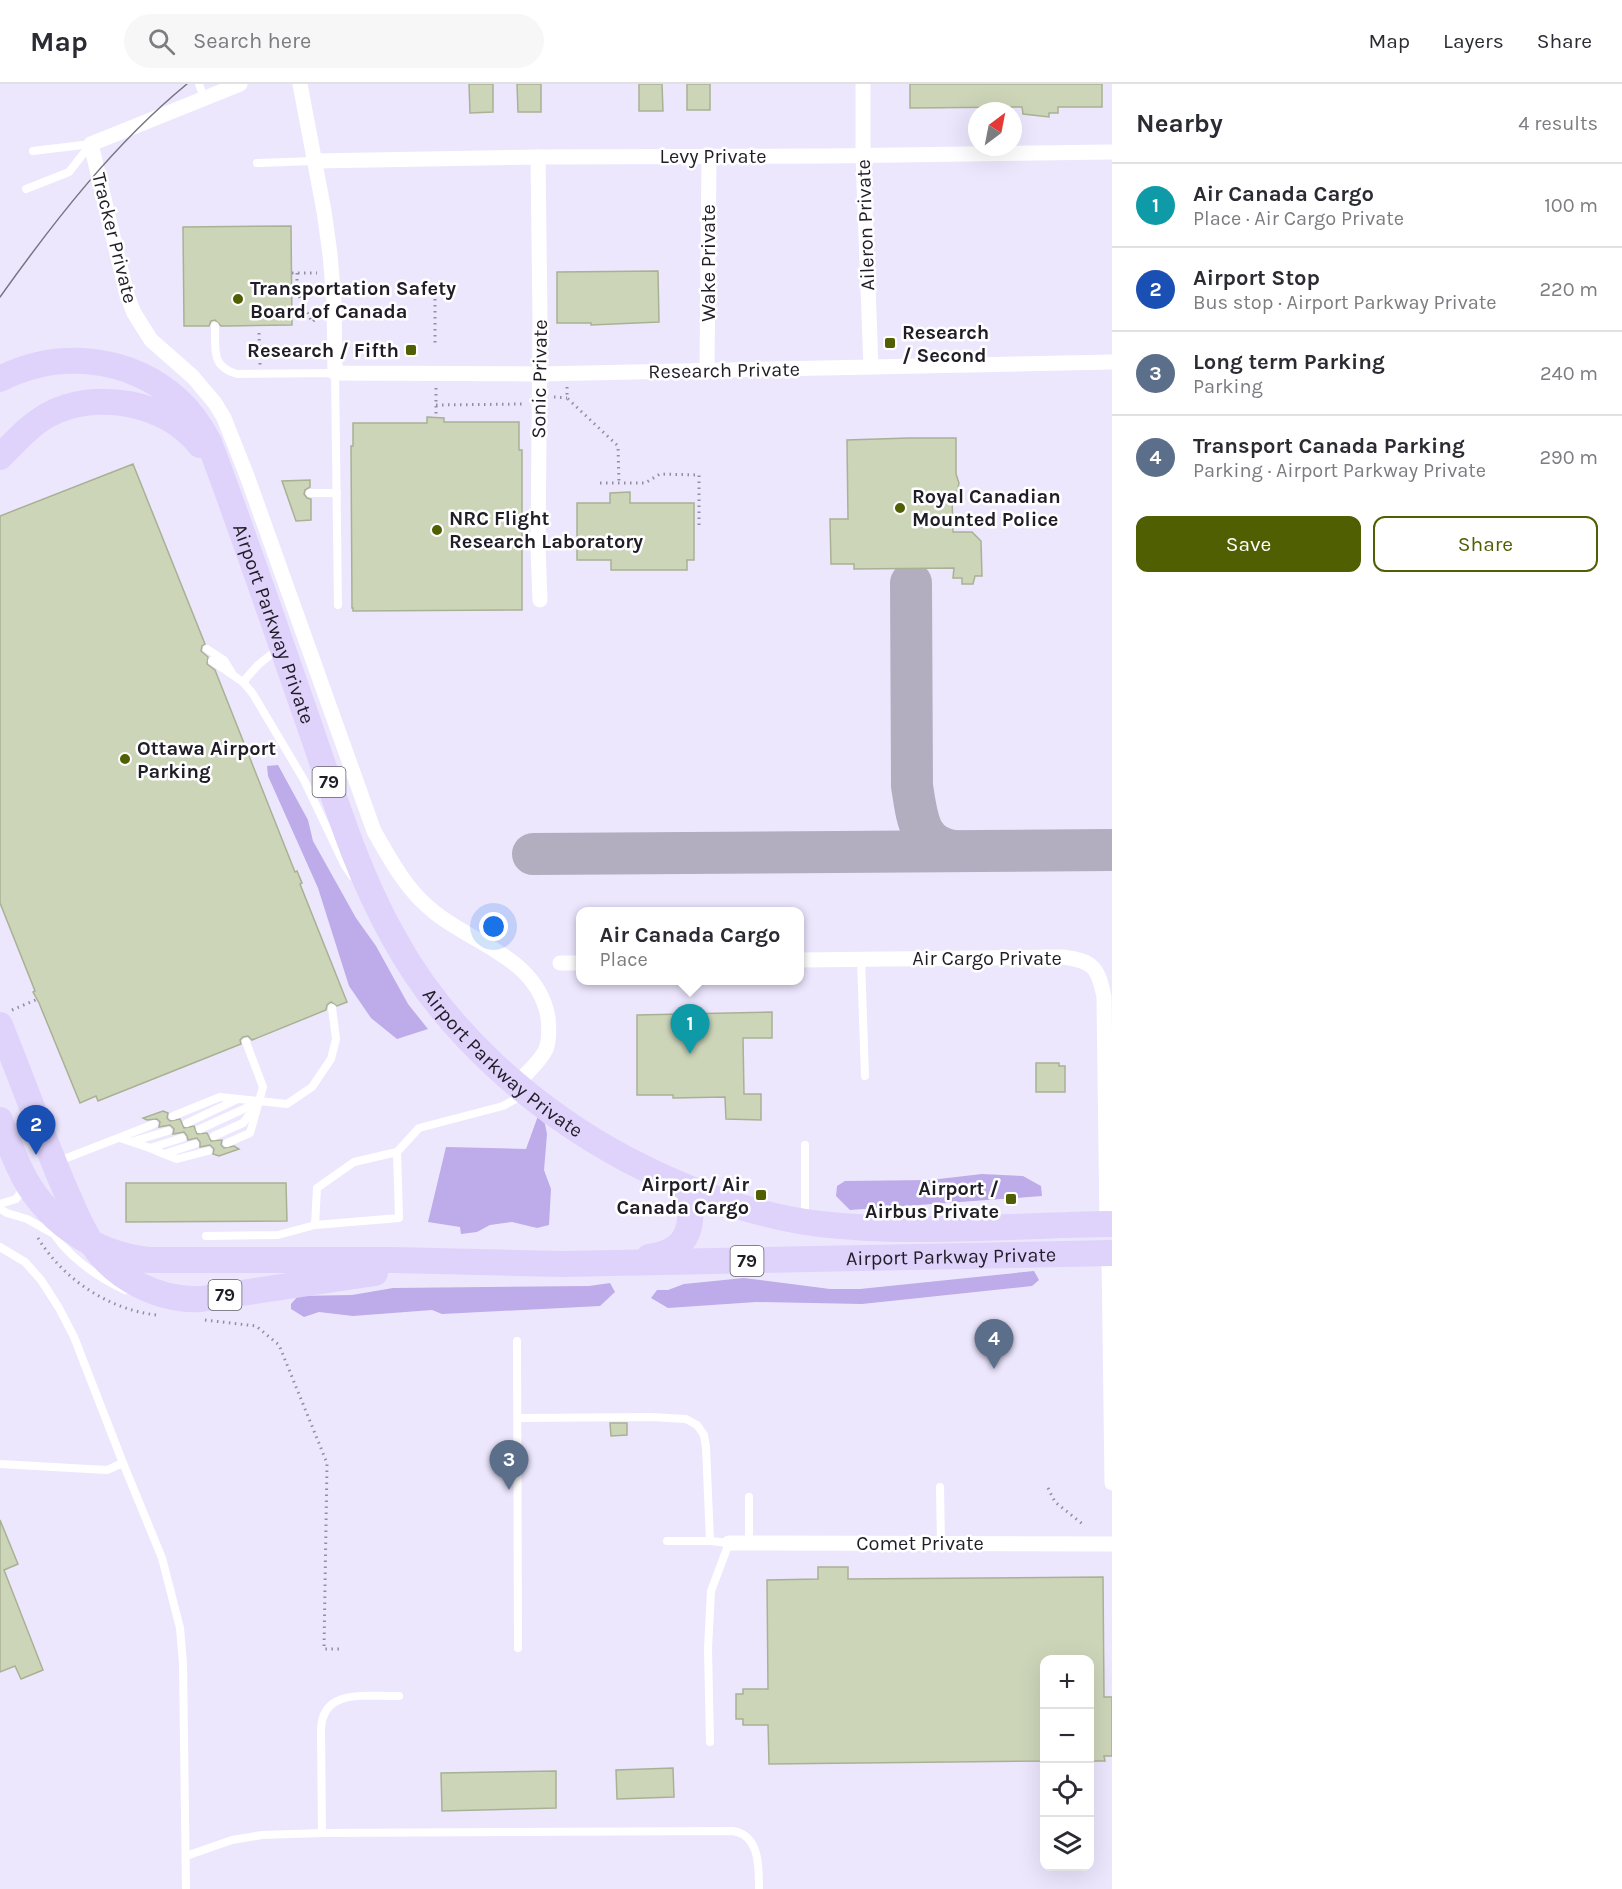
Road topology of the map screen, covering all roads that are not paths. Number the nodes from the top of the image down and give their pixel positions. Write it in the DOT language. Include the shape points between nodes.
graph roads {
  1 [pos="240,84"];
  2 [pos="300,84"];
  3 [pos="863,84"];
  4 [pos="202,91"];
  5 [pos="92,144"];
  6 [pos="33,151"];
  7 [pos="1112,152"];
  8 [pos="709,156"];
  9 [pos="863,156"];
  10 [pos="538,157"];
  11 [pos="315,161"];
  12 [pos="257,163"];
  13 [pos="26,189"];
  14 [pos="215,326"];
  15 [pos="1112,362"];
  16 [pos="871,367"];
  17 [pos="707,369"];
  18 [pos="335,373"];
  19 [pos="539,374"];
  20 [pos="0,379"];
  21 [pos="0,458"];
  22 [pos="224,483"];
  23 [pos="310,493"];
  24 [pos="337,493"];
  25 [pos="540,600"];
  26 [pos="338,605"];
  27 [pos="281,646"];
  28 [pos="207,649"];
  29 [pos="212,661"];
  30 [pos="232,675"];
  31 [pos="243,682"];
  32 [pos="382,916"];
  33 [pos="861,959"];
  34 [pos="804,960"];
  35 [pos="560,963"];
  36 [pos="576,963"];
  37 [pos="332,1008"];
  38 [pos="5,1018"];
  39 [pos="246,1042"];
  40 [pos="865,1076"];
  41 [pos="522,1088"];
  42 [pos="238,1100"];
  43 [pos="258,1102"];
  44 [pos="173,1116"];
  45 [pos="2,1117"];
  46 [pos="187,1123"];
  47 [pos="154,1124"];
  48 [pos="200,1129"];
  49 [pos="168,1131"];
  50 [pos="214,1136"];
  51 [pos="119,1138"];
  52 [pos="182,1138"];
  53 [pos="134,1142"];
  54 [pos="227,1143"];
  55 [pos="195,1144"];
  56 [pos="805,1145"];
  57 [pos="150,1148"];
  58 [pos="208,1151"];
  59 [pos="397,1152"];
  60 [pos="164,1154"];
  61 [pos="54,1163"];
  62 [pos="30,1181"];
  63 [pos="689,1189"];
  64 [pos="0,1207"];
  65 [pos="805,1221"];
  66 [pos="1109,1224"];
  67 [pos="315,1225"];
  68 [pos="54,1234"];
  69 [pos="206,1236"];
  70 [pos="0,1247"];
  71 [pos="1110,1253"];
  72 [pos="465,1263"];
  73 [pos="610,1263"];
  74 [pos="149,1300"];
  75 [pos="518,1341"];
  76 [pos="518,1418"];
  77 [pos="123,1463"];
  78 [pos="0,1464"];
  79 [pos="1112,1483"];
  80 [pos="940,1487"];
  81 [pos="748,1497"];
  82 [pos="667,1541"];
  83 [pos="710,1541"];
  84 [pos="729,1543"];
  85 [pos="749,1543"];
  86 [pos="941,1544"];
  87 [pos="1112,1544"];
  88 [pos="518,1648"];
  89 [pos="399,1696"];
  90 [pos="710,1742"];
  91 [pos="322,1833"];
  92 [pos="186,1856"];
  93 [pos="186,1889"];
  94 [pos="759,1889"];
  1 -- 4 [label="street"];
  2 -- 11 [label="street"];
  3 -- 9 [label="street, Aileron Private"];
  4 -- 5 [label="street"];
  5 -- 6 [label="lane"];
  5 -- 13 [label="lane" via="69,172"];
  5 -- 41 [label="street, Tracker Private" via="134,313 151,340 193,376 224,418 374,831 403,880 433,912 517,964 543,999 549,1025 546,1050"];
  7 -- 9 [label="street, Levy Private"];
  8 -- 9 [label="street, Levy Private"];
  8 -- 10 [label="street, Levy Private"];
  8 -- 17 [label="street, Wake Private"];
  9 -- 16 [label="street, Aileron Private"];
  10 -- 11 [label="street, Levy Private"];
  10 -- 19 [label="street, Sonic Private"];
  11 -- 12 [label="lane"];
  11 -- 18 [label="street" via="332,273"];
  14 -- 18 [label="lane" via="216,360 224,369 237,374"];
  15 -- 16 [label="street, Research Private"];
  16 -- 17 [label="street, Research Private"];
  17 -- 19 [label="street, Research Private"];
  18 -- 19 [label="street, Research Private"];
  18 -- 24 [label="lane"];
  19 -- 25 [label="street, Sonic Private"];
  20 -- 22 [label="highway, Airport Parkway Private / 79" via="36,364 78,360 119,367 143,377 193,416 209,442"];
  21 -- 22 [label="highway, Airport Parkway Private / 79" via="33,426 60,409 88,402 127,403 165,416 181,427 194,438"];
  22 -- 27 [label="highway, Airport Parkway Private / 79"];
  23 -- 24 [label="lane"];
  24 -- 26 [label="lane"];
  27 -- 31 [label="lane"];
  27 -- 32 [label="highway, Airport Parkway Private / 79" via="358,863"];
  28 -- 30 [label="lane" via="224,660"];
  29 -- 30 [label="lane"];
  30 -- 31 [label="lane"];
  31 -- 32 [label="lane" via="303,780 345,866"];
  32 -- 41 [label="highway, Airport Parkway Private / 79" via="408,963 438,1005 471,1042"];
  33 -- 34 [label="street, Air Cargo Private"];
  33 -- 40 [label="lane"];
  33 -- 66 [label="street, Air Cargo Private" via="1063,957 1085,961 1097,970 1105,1005"];
  35 -- 36 [label="street"];
  37 -- 43 [label="lane" via="336,1039 331,1059 312,1088 287,1104"];
  38 -- 61 [label="highway, Airport Parkway Private / 79"];
  39 -- 43 [label="lane" via="263,1087"];
  41 -- 59 [label="lane" via="503,1106 419,1128"];
  41 -- 63 [label="highway, Airport Parkway Private / 79" via="612,1151"];
  42 -- 43 [label="lane"];
  42 -- 44 [label="lane" via="220,1097"];
  42 -- 46 [label="lane"];
  43 -- 48 [label="lane"];
  43 -- 50 [label="lane" via="243,1122"];
  43 -- 54 [label="lane" via="250,1133"];
  45 -- 62 [label="lane"];
  45 -- 72 [label="highway, Airport Parkway Private / 79" via="20,1168 38,1199 68,1228 97,1246 129,1258"];
  47 -- 51 [label="lane"];
  49 -- 53 [label="lane"];
  51 -- 53 [label="lane"];
  51 -- 61 [label="lane"];
  52 -- 57 [label="lane"];
  53 -- 57 [label="lane"];
  55 -- 60 [label="lane"];
  56 -- 65 [label="lane"];
  57 -- 60 [label="lane"];
  58 -- 60 [label="lane" via="177,1159"];
  59 -- 67 [label="lane" via="354,1162 317,1188"];
  59 -- 67 [label="lane" via="399,1218"];
  61 -- 74 [label="highway, Airport Parkway Private / 79" via="92,1243 106,1260 141,1286"];
  62 -- 64 [label="lane" via="16,1198"];
  62 -- 68 [label="lane"];
  63 -- 65 [label="highway, Airport Parkway Private / 79" via="729,1204"];
  63 -- 73 [label="highway" via="690,1226 678,1245 654,1257"];
  64 -- 68 [label="lane"];
  65 -- 66 [label="highway, Airport Parkway Private / 79" via="903,1229"];
  66 -- 71 [label="highway"];
  67 -- 69 [label="lane" via="278,1235"];
  68 -- 74 [label="lane" via="111,1283"];
  70 -- 77 [label="lane" via="25,1262 59,1308"];
  71 -- 73 [label="highway, Airport Parkway Private / 79"];
  71 -- 79 [label="street"];
  72 -- 73 [label="highway, Airport Parkway Private / 79"];
  72 -- 74 [label="highway, Airport Parkway Private / 79" via="201,1299"];
  75 -- 76 [label="lane"];
  76 -- 83 [label="lane" via="651,1417 692,1421 704,1435"];
  76 -- 88 [label="lane"];
  77 -- 78 [label="lane" via="107,1470"];
  77 -- 92 [label="lane" via="162,1558 180,1628"];
  80 -- 86 [label="lane"];
  81 -- 85 [label="lane"];
  82 -- 83 [label="lane"];
  83 -- 84 [label="lane"];
  84 -- 85 [label="street, Comet Private"];
  84 -- 90 [label="lane" via="711,1591"];
  85 -- 86 [label="street, Comet Private"];
  86 -- 87 [label="street, Comet Private"];
  89 -- 91 [label="lane" via="337,1700 322,1714"];
  91 -- 92 [label="lane" via="242,1838"];
  91 -- 94 [label="lane" via="739,1832 754,1846"];
  92 -- 93 [label="lane"];
}
